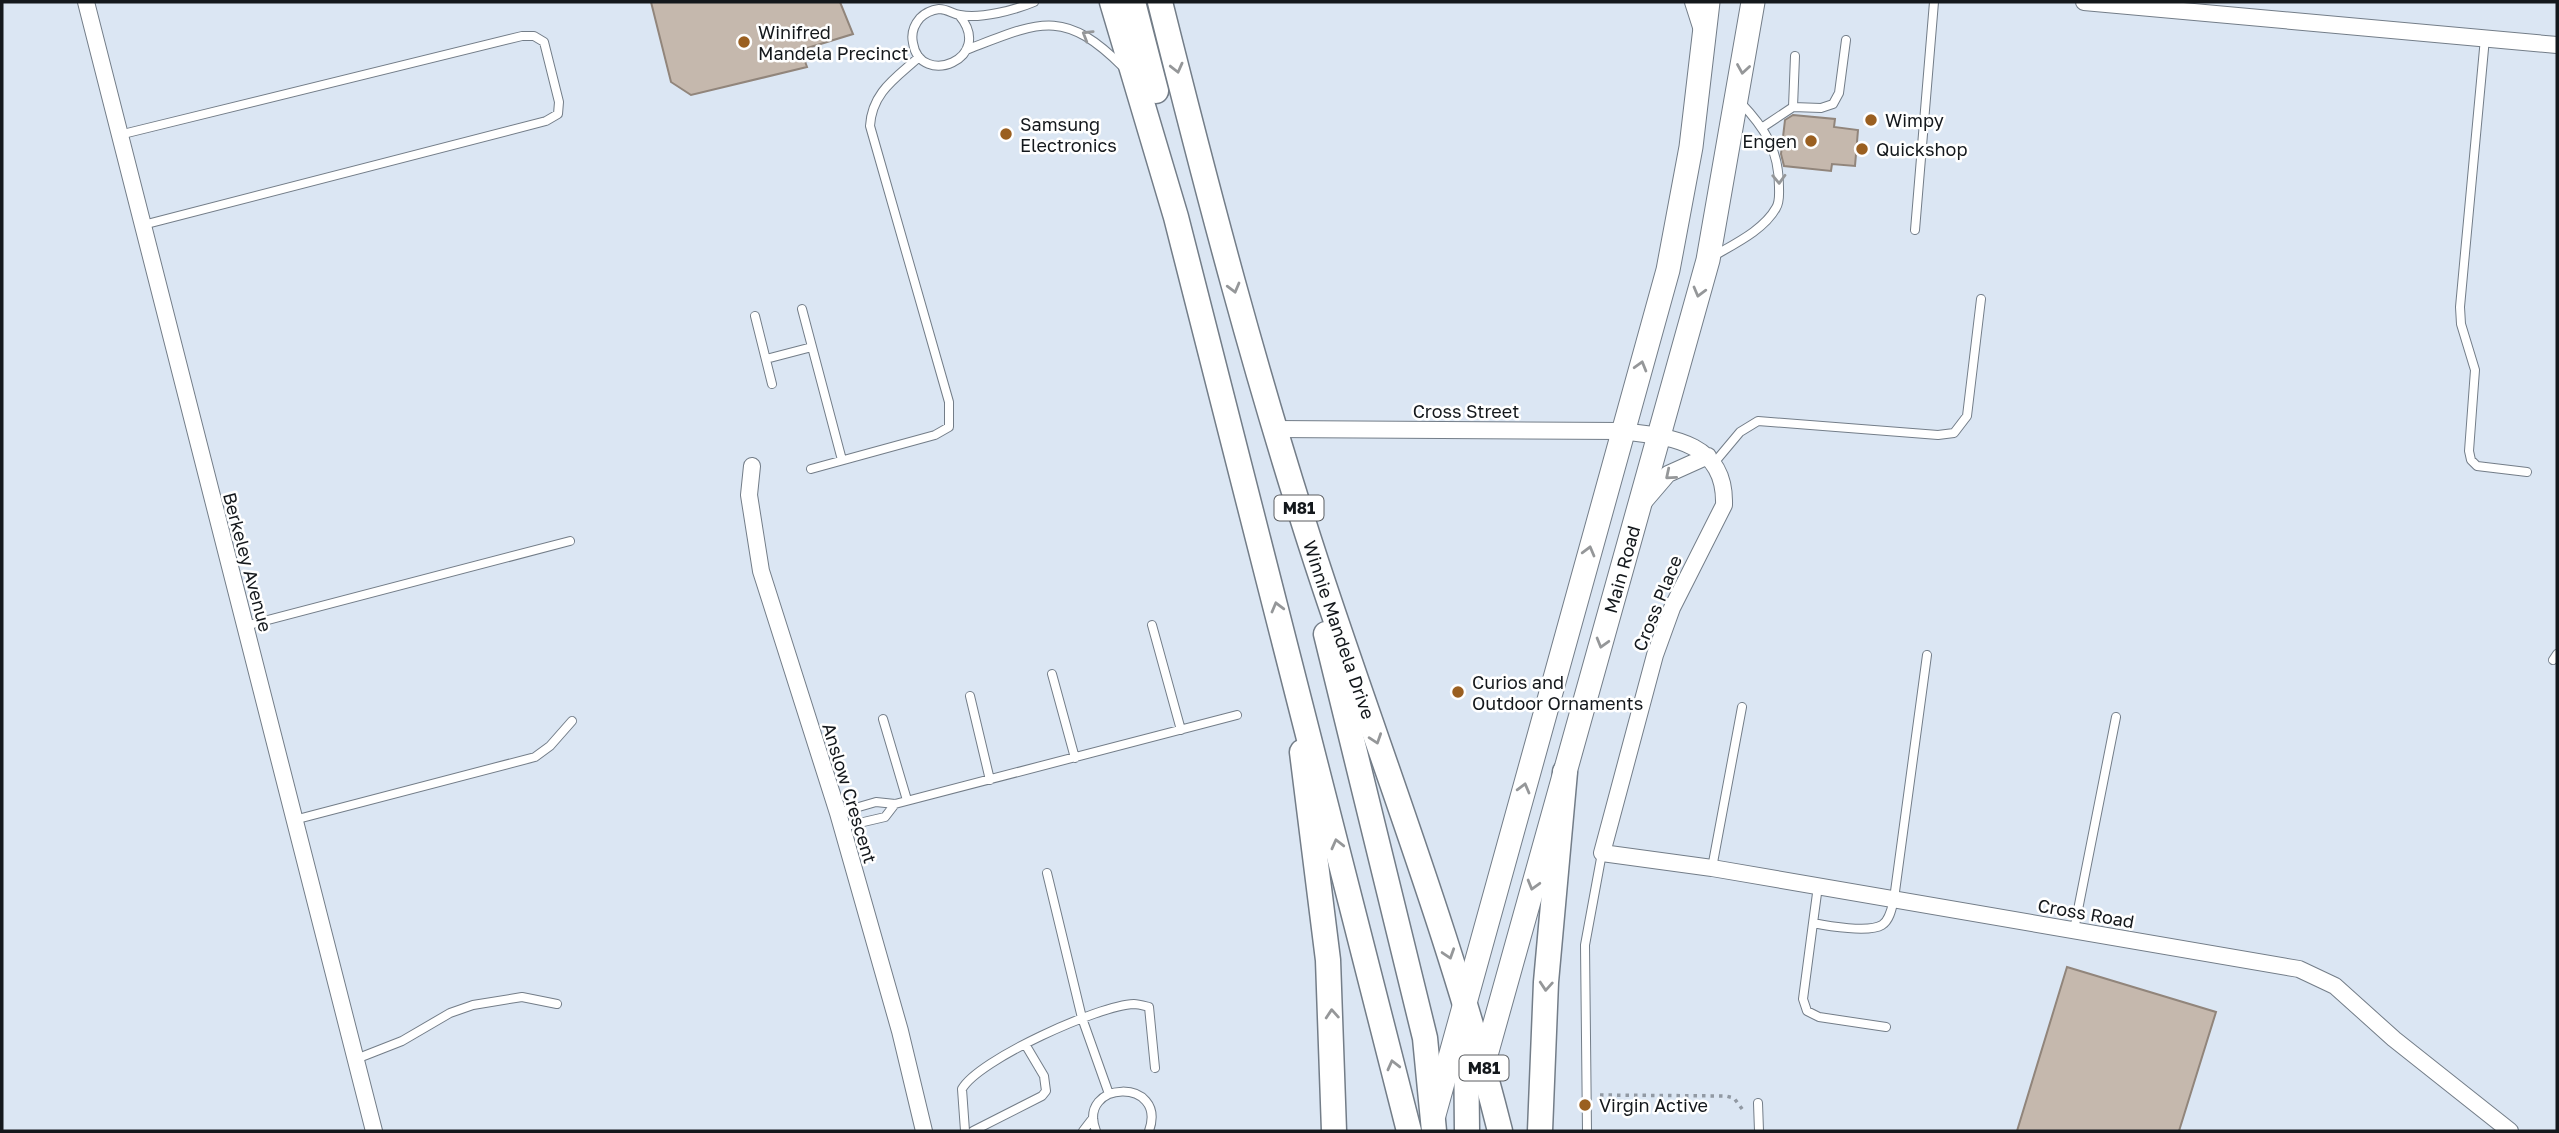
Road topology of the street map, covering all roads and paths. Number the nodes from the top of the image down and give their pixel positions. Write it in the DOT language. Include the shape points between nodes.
graph roads {
  1 [pos="86,2"];
  2 [pos="1034,2"];
  3 [pos="1112,2"];
  4 [pos="1133,2"];
  5 [pos="1160,2"];
  6 [pos="1693,2"];
  7 [pos="1708,2"];
  8 [pos="1754,2"];
  9 [pos="1934,2"];
  10 [pos="2084,2"];
  11 [pos="941,5"];
  12 [pos="959,15"];
  13 [pos="2485,38"];
  14 [pos="1704,40"];
  15 [pos="1846,40"];
  16 [pos="2557,44"];
  17 [pos="966,50"];
  18 [pos="1795,56"];
  19 [pos="919,57"];
  20 [pos="1137,82"];
  21 [pos="1738,99"];
  22 [pos="1793,107"];
  23 [pos="1763,127"];
  24 [pos="119,135"];
  25 [pos="1176,217"];
  26 [pos="142,225"];
  27 [pos="1915,230"];
  28 [pos="1708,260"];
  29 [pos="1981,299"];
  30 [pos="802,309"];
  31 [pos="754,316"];
  32 [pos="812,347"];
  33 [pos="766,359"];
  34 [pos="772,384"];
  35 [pos="1273,429"];
  36 [pos="1622,431"];
  37 [pos="1659,435"];
  38 [pos="842,460"];
  39 [pos="1711,460"];
  40 [pos="752,466"];
  41 [pos="811,468"];
  42 [pos="2528,472"];
  43 [pos="1641,506"];
  44 [pos="570,541"];
  45 [pos="1317,563"];
  46 [pos="1152,625"];
  47 [pos="245,626"];
  48 [pos="1927,655"];
  49 [pos="1294,673"];
  50 [pos="1052,674"];
  51 [pos="970,696"];
  52 [pos="1742,707"];
  53 [pos="1237,715"];
  54 [pos="2116,717"];
  55 [pos="883,719"];
  56 [pos="572,721"];
  57 [pos="1181,730"];
  58 [pos="1075,758"];
  59 [pos="1565,772"];
  60 [pos="990,780"];
  61 [pos="907,800"];
  62 [pos="895,804"];
  63 [pos="294,820"];
  64 [pos="840,820"];
  65 [pos="1602,853"];
  66 [pos="1712,868"];
  67 [pos="1047,873"];
  68 [pos="1818,886"];
  69 [pos="1894,899"];
  70 [pos="1813,923"];
  71 [pos="2074,930"];
  72 [pos="557,1004"];
  73 [pos="1465,1005"];
  74 [pos="1082,1018"];
  75 [pos="1886,1027"];
  76 [pos="1026,1044"];
  77 [pos="356,1059"];
  78 [pos="1483,1064"];
  79 [pos="1156,1068"];
  80 [pos="1585,1089"];
  81 [pos="1109,1094"];
  82 [pos="1758,1103"];
  83 [pos="1093,1118"];
  84 [pos="1750,1123"];
  85 [pos="1432,1125"];
  86 [pos="1466,1127"];
  87 [pos="374,1131"];
  88 [pos="924,1131"];
  89 [pos="965,1131"];
  90 [pos="973,1131"];
  91 [pos="1083,1131"];
  92 [pos="1096,1131"];
  93 [pos="1149,1131"];
  94 [pos="1334,1131"];
  95 [pos="1409,1131"];
  96 [pos="1500,1131"];
  97 [pos="1540,1131"];
  98 [pos="1587,1131"];
  99 [pos="1759,1131"];
  100 [pos="2510,1131"];
  1 -- 24 [label="street, Berkeley Avenue"];
  2 -- 12 [label="lane"];
  3 -- 20 [label="main road, M81"];
  4 -- 25 [label="main road" via="1182,192"];
  5 -- 35 [label="main road, Winnie Mandela Drive / M81, one-way"];
  6 -- 14 [label="street"];
  7 -- 14 [label="main road"];
  8 -- 21 [label="main road, Main Road, one-way"];
  9 -- 27 [label="lane"];
  10 -- 13 [label="street"];
  11 -- 12 [label="lane"];
  11 -- 19 [label="lane" via="917,22 912,40"];
  12 -- 17 [label="lane" via="969,31"];
  13 -- 16 [label="street"];
  13 -- 42 [label="lane" via="2460,307 2475,370 2469,450 2477,466"];
  36 -- 14 [label="main road, one-way" via="1668,270 1691,147"];
  15 -- 22 [label="lane" via="1839,93 1833,104"];
  17 -- 19 [label="lane" via="961,58 944,66"];
  20 -- 17 [label="lane, one-way" via="1097,41 1063,25 1004,36"];
  18 -- 22 [label="lane"];
  19 -- 38 [label="lane" via="879,92 870,126 951,420 949,427 935,435"];
  20 -- 25 [label="main road, M81"];
  21 -- 23 [label="lane"];
  21 -- 28 [label="main road, Main Road"];
  22 -- 23 [label="lane"];
  23 -- 28 [label="lane, one-way" via="1778,162 1777,207 1746,237"];
  24 -- 26 [label="street, Berkeley Avenue"];
  24 -- 26 [label="lane" via="522,36 544,42 559,102 558,114 546,121"];
  49 -- 25 [label="main road, M81, one-way"];
  26 -- 47 [label="street, Berkeley Avenue"];
  28 -- 37 [label="main road, Main Road, one-way"];
  29 -- 39 [label="lane" via="1967,416 1954,433 1758,421"];
  30 -- 32 [label="lane"];
  31 -- 33 [label="lane"];
  32 -- 33 [label="lane"];
  32 -- 38 [label="lane"];
  33 -- 34 [label="lane"];
  35 -- 36 [label="street, Cross Street"];
  35 -- 45 [label="main road, Winnie Mandela Drive / M81"];
  36 -- 37 [label="street, Cross Street"];
  73 -- 36 [label="main road, one-way"];
  37 -- 39 [label="street" via="1689,444"];
  37 -- 43 [label="main road, Main Road"];
  38 -- 41 [label="lane"];
  39 -- 43 [label="street, one-way" via="1668,474"];
  39 -- 65 [label="street, Cross Place" via="1725,494 1724,505 1672,608 1655,654"];
  40 -- 64 [label="street, Anslow Crescent" via="748,495 761,571"];
  43 -- 59 [label="main road, Main Road, one-way"];
  44 -- 47 [label="lane"];
  45 -- 73 [label="main road, Winnie Mandela Drive / M81, one-way"];
  45 -- 85 [label="main road" via="1327,641 1426,1038"];
  46 -- 57 [label="lane"];
  47 -- 63 [label="street, Berkeley Avenue"];
  48 -- 69 [label="lane"];
  94 -- 49 [label="main road, one-way" via="1328,960"];
  95 -- 49 [label="main road, M81, one-way"];
  50 -- 58 [label="lane"];
  51 -- 60 [label="lane"];
  52 -- 66 [label="lane"];
  53 -- 57 [label="lane"];
  54 -- 71 [label="lane"];
  55 -- 61 [label="lane"];
  56 -- 63 [label="lane" via="535,757"];
  57 -- 58 [label="lane"];
  58 -- 60 [label="lane"];
  59 -- 78 [label="main road, Main Road, one-way"];
  59 -- 97 [label="main road, one-way" via="1546,982"];
  60 -- 61 [label="lane"];
  61 -- 62 [label="lane"];
  62 -- 64 [label="lane" via="876,802"];
  62 -- 64 [label="lane" via="885,817"];
  63 -- 77 [label="street, Berkeley Avenue"];
  64 -- 88 [label="street, Anslow Crescent"];
  65 -- 66 [label="street, Cross Road"];
  65 -- 80 [label="lane" via="1585,945"];
  66 -- 68 [label="street, Cross Road"];
  67 -- 74 [label="lane"];
  68 -- 69 [label="street, Cross Road"];
  68 -- 70 [label="lane"];
  69 -- 70 [label="lane" via="1884,925"];
  69 -- 71 [label="street, Cross Road"];
  70 -- 75 [label="lane" via="1803,999 1807,1011"];
  71 -- 100 [label="street, Cross Road" via="2298,969 2318,977 2335,985 2394,1039"];
  72 -- 77 [label="lane" via="522,997 473,1005"];
  73 -- 78 [label="main road, Winnie Mandela Drive / M81"];
  73 -- 85 [label="main road"];
  73 -- 86 [label="main road"];
  74 -- 76 [label="lane"];
  74 -- 79 [label="lane" via="1134,1004 1149,1007"];
  74 -- 81 [label="lane"];
  76 -- 89 [label="lane" via="966,1081 962,1089"];
  76 -- 90 [label="lane" via="1044,1076 1046,1091"];
  77 -- 87 [label="street, Berkeley Avenue"];
  78 -- 86 [label="main road, Main Road"];
  78 -- 96 [label="main road, Winnie Mandela Drive / M81"];
  80 -- 84 [label="path" via="1594,1095 1726,1096 1741,1106"];
  80 -- 98 [label="lane"];
  81 -- 83 [label="lane"];
  81 -- 93 [label="lane" via="1128,1091 1144,1101 1152,1118"];
  82 -- 99 [label="lane"];
  83 -- 91 [label="lane"];
  83 -- 92 [label="lane"];
}
